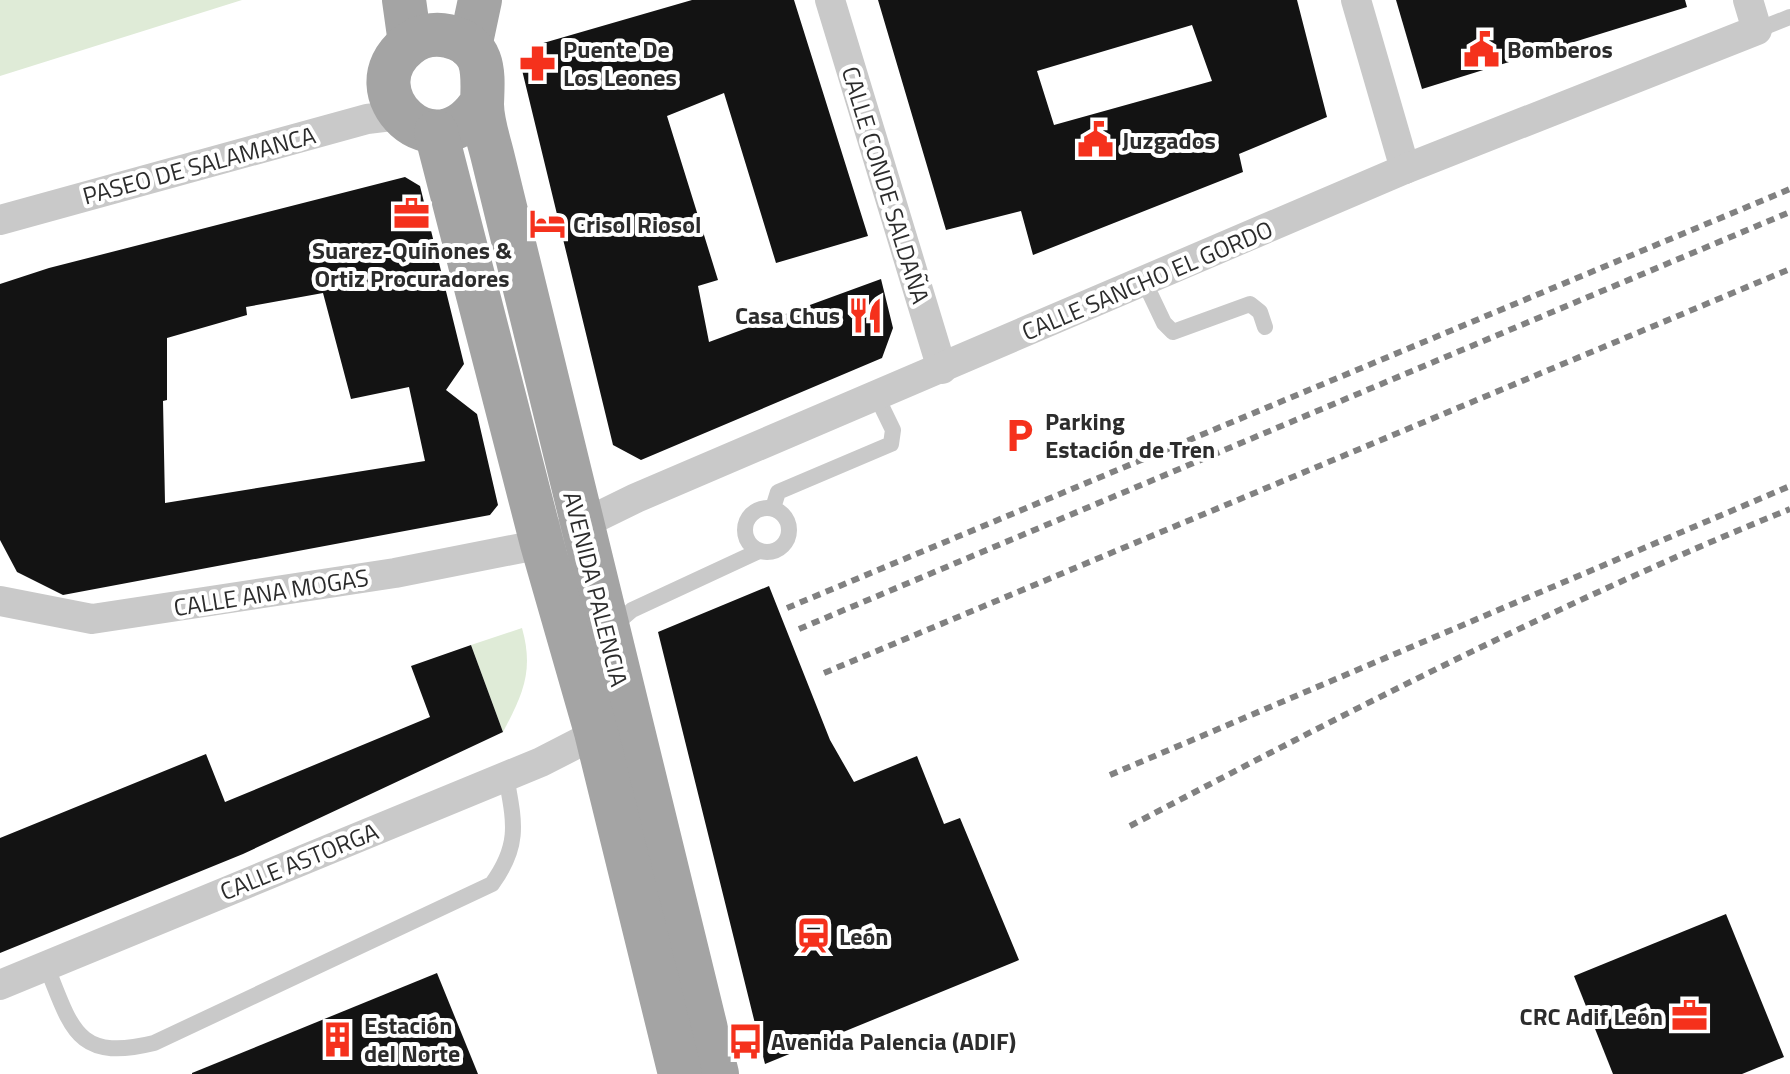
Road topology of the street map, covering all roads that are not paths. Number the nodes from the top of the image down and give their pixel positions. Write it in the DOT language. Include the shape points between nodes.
graph roads {
  1 [pos="404,0"];
  2 [pos="480,0"];
  3 [pos="830,0"];
  4 [pos="1356,0"];
  5 [pos="1748,0"];
  6 [pos="1790,17"];
  7 [pos="459,29"];
  8 [pos="1757,30"];
  9 [pos="410,43"];
  10 [pos="482,102"];
  11 [pos="418,123"];
  12 [pos="1405,169"];
  13 [pos="0,220"];
  14 [pos="1144,281"];
  15 [pos="1265,327"];
  16 [pos="942,369"];
  17 [pos="877,397"];
  18 [pos="773,508"];
  19 [pos="580,524"];
  20 [pos="542,544"];
  21 [pos="759,551"];
  22 [pos="0,601"];
  23 [pos="606,631"];
  24 [pos="612,726"];
  25 [pos="506,776"];
  26 [pos="46,965"];
  27 [pos="0,985"];
  28 [pos="680,1074"];
  29 [pos="717,1074"];
  1 -- 9 [label="main road"];
  2 -- 7 [label="main road"];
  3 -- 16 [label="street, CALLE CONDE SALDAÑA"];
  4 -- 12 [label="street"];
  5 -- 8 [label="street"];
  6 -- 8 [label="lane"];
  7 -- 9 [label="main road"];
  7 -- 10 [label="main road, AVENIDA PALENCIA" via="485,73"];
  8 -- 12 [label="street, CALLE SANCHO EL GORDO"];
  9 -- 11 [label="main road, AVENIDA PALENCIA" via="398,54 388,85"];
  10 -- 11 [label="main road" via="464,124"];
  10 -- 19 [label="main road, AVENIDA PALENCIA"];
  11 -- 13 [label="street, PASEO DE SALAMANCA" via="367,119"];
  11 -- 20 [label="main road, AVENIDA PALENCIA"];
  12 -- 14 [label="street, CALLE SANCHO EL GORDO"];
  14 -- 15 [label="lane" via="1173,332 1250,304 1260,312"];
  14 -- 16 [label="street, CALLE SANCHO EL GORDO"];
  16 -- 17 [label="street, CALLE SANCHO EL GORDO"];
  17 -- 18 [label="lane" via="893,430 891,444 778,492"];
  17 -- 19 [label="street, CALLE SANCHO EL GORDO"];
  18 -- 21 [label="lane" via="758,509 745,526 748,541"];
  18 -- 21 [label="lane" via="788,521 789,535 774,551"];
  19 -- 20 [label="street, CALLE SANCHO EL GORDO"];
  19 -- 23 [label="main road, AVENIDA PALENCIA"];
  20 -- 22 [label="street, CALLE ANA MOGAS" via="395,573 92,619"];
  20 -- 24 [label="main road, AVENIDA PALENCIA"];
  21 -- 23 [label="lane" via="632,610"];
  23 -- 24 [label="main road, AVENIDA PALENCIA"];
  24 -- 25 [label="street, CALLE ASTORGA"];
  24 -- 28 [label="main road, AVENIDA PALENCIA"];
  24 -- 29 [label="main road, AVENIDA PALENCIA"];
  25 -- 26 [label="street, CALLE ASTORGA"];
  25 -- 26 [label="lane" via="514,842 492,884 154,1043 124,1050 95,1047 71,1025"];
  26 -- 27 [label="street, CALLE ASTORGA"];
}
